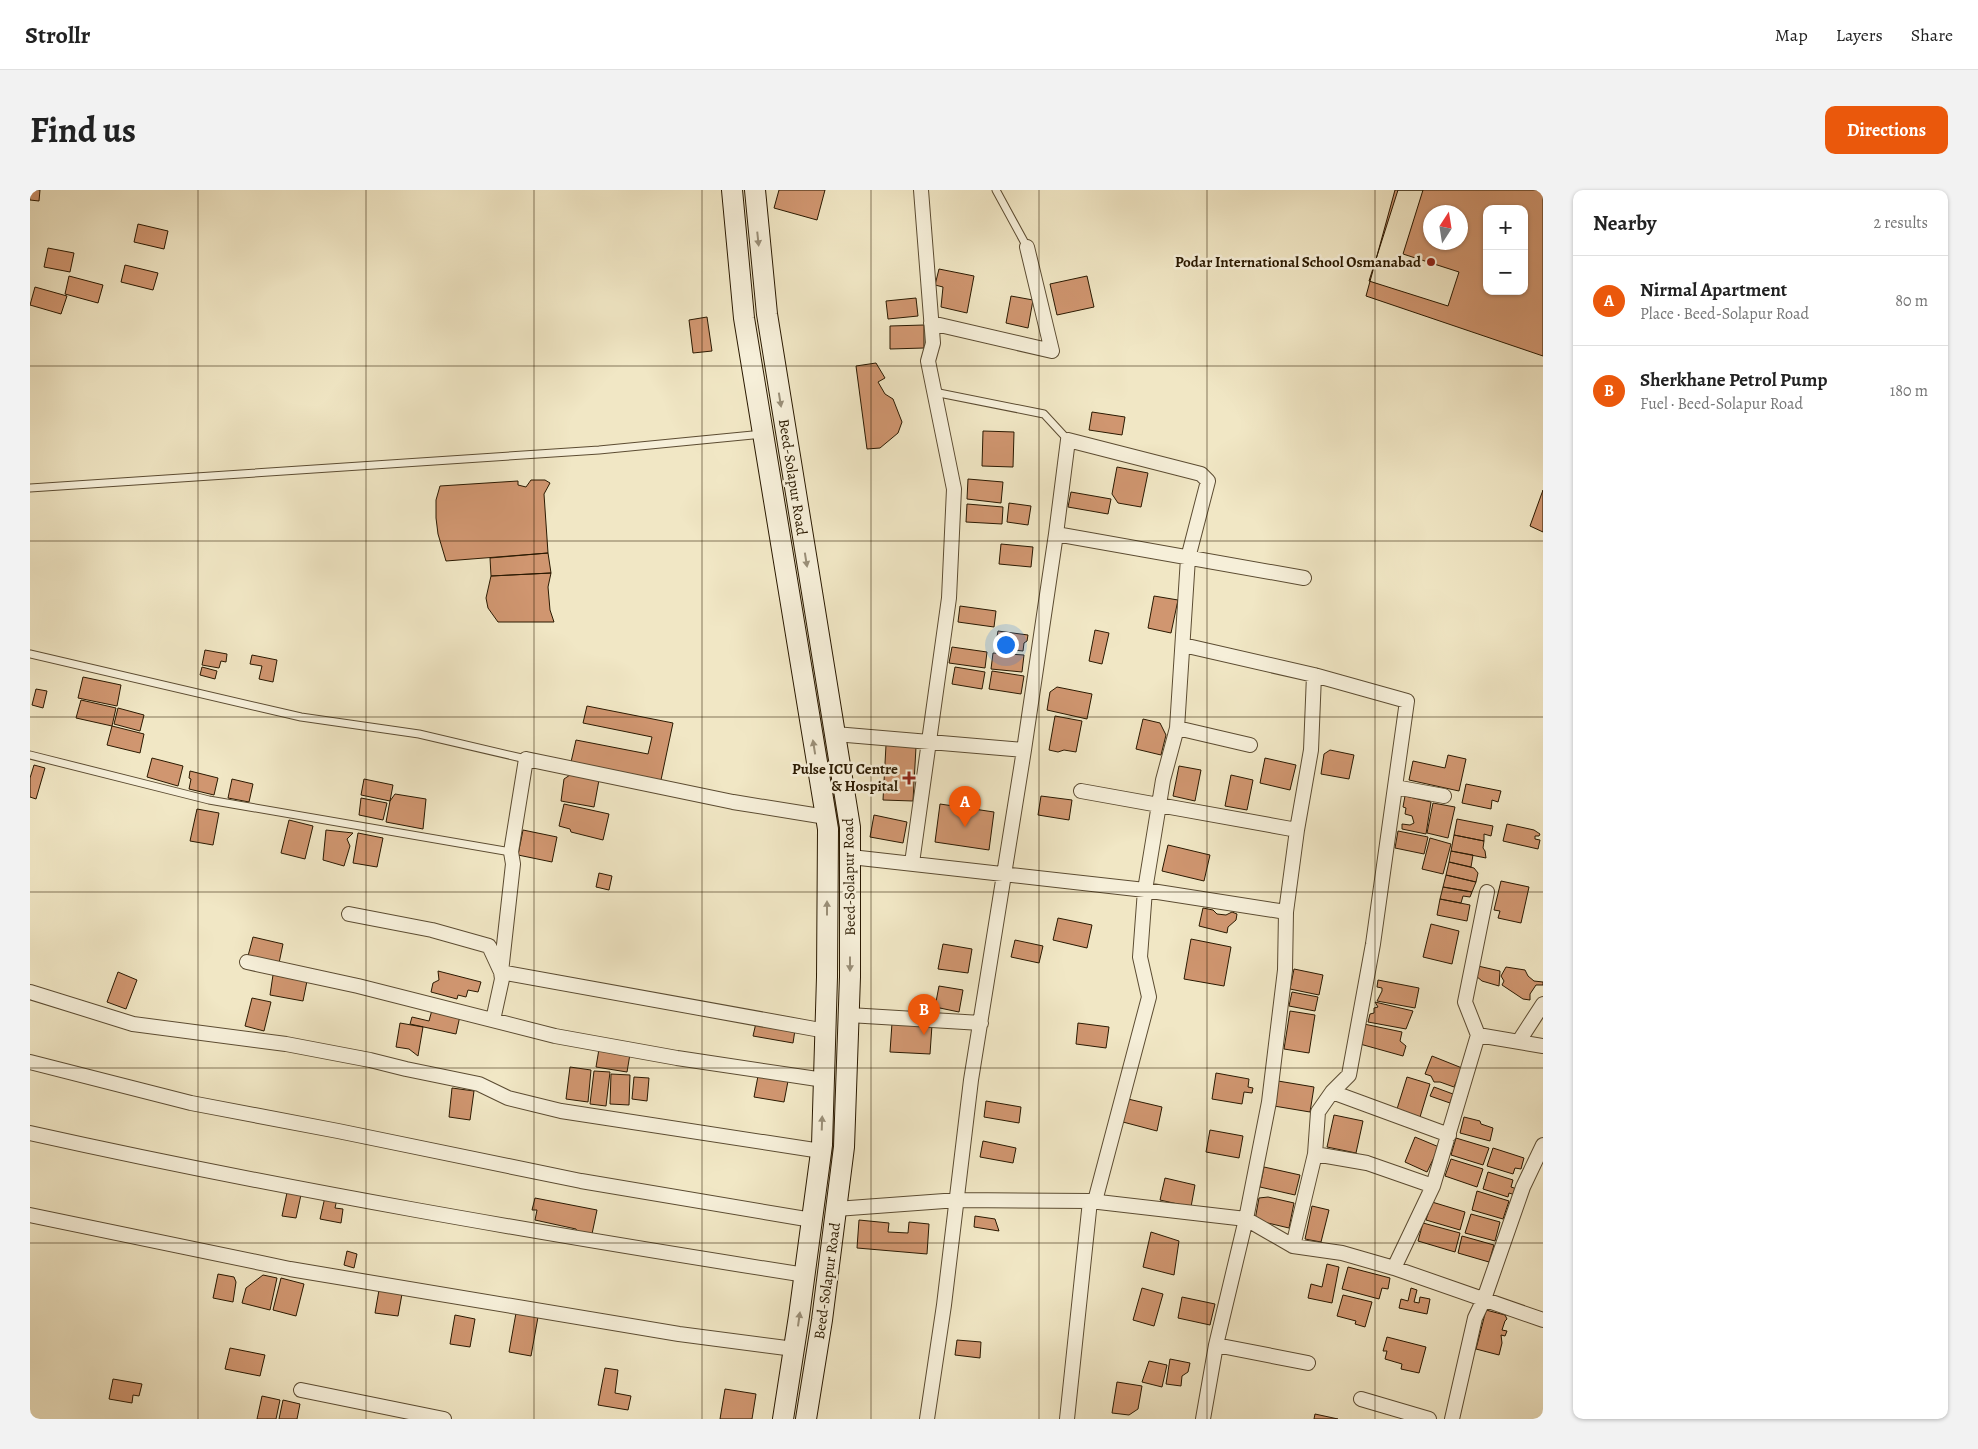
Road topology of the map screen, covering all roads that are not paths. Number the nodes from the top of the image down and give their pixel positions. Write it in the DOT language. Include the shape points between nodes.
graph roads {
  1 [pos="732,190"];
  2 [pos="755,190"];
  3 [pos="921,190"];
  4 [pos="996,190"];
  5 [pos="1027,247"];
  6 [pos="931,323"];
  7 [pos="934,392"];
  8 [pos="763,434"];
  9 [pos="1068,440"];
  10 [pos="30,488"];
  11 [pos="1056,534"];
  12 [pos="1188,558"];
  13 [pos="1304,578"];
  14 [pos="1183,645"];
  15 [pos="30,654"];
  16 [pos="1314,675"];
  17 [pos="1177,728"];
  18 [pos="835,734"];
  19 [pos="929,742"];
  20 [pos="1250,745"];
  21 [pos="1024,750"];
  22 [pos="30,754"];
  23 [pos="526,759"];
  24 [pos="1395,787"];
  25 [pos="1081,791"];
  26 [pos="1444,796"];
  27 [pos="1159,804"];
  28 [pos="826,817"];
  29 [pos="1297,830"];
  30 [pos="511,852"];
  31 [pos="851,857"];
  32 [pos="912,863"];
  33 [pos="1005,873"];
  34 [pos="1145,890"];
  35 [pos="1488,892"];
  36 [pos="1286,912"];
  37 [pos="349,914"];
  38 [pos="247,962"];
  39 [pos="502,972"];
  40 [pos="30,992"];
  41 [pos="1543,1004"];
  42 [pos="849,1015"];
  43 [pos="493,1020"];
  44 [pos="981,1023"];
  45 [pos="826,1031"];
  46 [pos="1478,1035"];
  47 [pos="1519,1041"];
  48 [pos="1543,1046"];
  49 [pos="30,1062"];
  50 [pos="824,1080"];
  51 [pos="1332,1092"];
  52 [pos="30,1133"];
  53 [pos="1449,1135"];
  54 [pos="1543,1145"];
  55 [pos="821,1151"];
  56 [pos="1315,1154"];
  57 [pos="1433,1186"];
  58 [pos="958,1200"];
  59 [pos="1093,1201"];
  60 [pos="836,1209"];
  61 [pos="30,1215"];
  62 [pos="1246,1219"];
  63 [pos="812,1220"];
  64 [pos="1293,1246"];
  65 [pos="1394,1268"];
  66 [pos="805,1275"];
  67 [pos="1484,1299"];
  68 [pos="1543,1320"];
  69 [pos="1216,1345"];
  70 [pos="794,1349"];
  71 [pos="1308,1363"];
  72 [pos="301,1390"];
  73 [pos="1361,1399"];
  74 [pos="444,1419"];
  75 [pos="783,1419"];
  76 [pos="806,1419"];
  77 [pos="926,1419"];
  78 [pos="1067,1419"];
  79 [pos="1203,1419"];
  80 [pos="1429,1419"];
  81 [pos="1452,1419"];
  1 -- 8 [label="main road, Beed-Solapur Road" via="744,318"];
  2 -- 18 [label="main road, Beed-Solapur Road, one-way" via="767,314"];
  3 -- 6 [label="street"];
  4 -- 5 [label="lane"];
  5 -- 6 [label="street" via="1052,352"];
  6 -- 7 [label="street" via="933,344 928,361"];
  7 -- 9 [label="lane" via="1044,414"];
  7 -- 19 [label="street" via="954,489 949,598"];
  8 -- 10 [label="lane" via="589,450"];
  28 -- 8 [label="main road, Beed-Solapur Road, one-way"];
  9 -- 11 [label="street"];
  9 -- 12 [label="street" via="1201,474 1208,482"];
  11 -- 12 [label="street"];
  11 -- 21 [label="street"];
  12 -- 13 [label="street"];
  12 -- 14 [label="street"];
  14 -- 16 [label="street"];
  14 -- 17 [label="street"];
  15 -- 23 [label="lane" via="301,716 419,734"];
  16 -- 24 [label="street" via="1407,701"];
  16 -- 29 [label="street" via="1311,750"];
  17 -- 20 [label="street"];
  17 -- 27 [label="street"];
  18 -- 19 [label="street"];
  18 -- 31 [label="main road, Beed-Solapur Road" via="850,827"];
  19 -- 21 [label="street"];
  19 -- 32 [label="street"];
  21 -- 33 [label="street"];
  22 -- 30 [label="lane" via="209,800"];
  23 -- 28 [label="street" via="733,802"];
  23 -- 30 [label="street"];
  24 -- 26 [label="street"];
  24 -- 51 [label="street" via="1373,944 1349,1075"];
  25 -- 27 [label="street"];
  27 -- 29 [label="street"];
  27 -- 34 [label="street"];
  45 -- 28 [label="main road, Beed-Solapur Road, one-way"];
  29 -- 36 [label="street"];
  30 -- 39 [label="street" via="513,864"];
  31 -- 32 [label="street"];
  31 -- 42 [label="main road, Beed-Solapur Road, one-way"];
  32 -- 33 [label="street"];
  33 -- 34 [label="street"];
  33 -- 44 [label="street"];
  34 -- 36 [label="street"];
  34 -- 59 [label="street" via="1140,957 1149,997"];
  35 -- 46 [label="street" via="1465,1002"];
  36 -- 62 [label="street" via="1285,970 1269,1102"];
  37 -- 39 [label="street" via="432,930 489,946"];
  38 -- 43 [label="street"];
  39 -- 43 [label="street"];
  39 -- 45 [label="street"];
  40 -- 55 [label="street" via="133,1024 286,1044 479,1084 508,1098 561,1110"];
  41 -- 47 [label="street"];
  42 -- 44 [label="street"];
  42 -- 60 [label="main road, Beed-Solapur Road" via="844,1147"];
  43 -- 50 [label="street" via="565,1038"];
  44 -- 58 [label="street" via="971,1080"];
  45 -- 50 [label="main road, Beed-Solapur Road"];
  46 -- 47 [label="street"];
  46 -- 53 [label="street"];
  47 -- 48 [label="street"];
  49 -- 63 [label="street" via="191,1103 582,1181"];
  55 -- 50 [label="main road, Beed-Solapur Road, one-way"];
  51 -- 53 [label="street"];
  51 -- 56 [label="street" via="1318,1112"];
  52 -- 66 [label="street" via="122,1154 512,1228"];
  53 -- 57 [label="street"];
  54 -- 67 [label="street" via="1523,1187"];
  55 -- 63 [label="main road, Beed-Solapur Road"];
  56 -- 57 [label="street" via="1367,1163"];
  56 -- 64 [label="street"];
  57 -- 65 [label="street"];
  58 -- 59 [label="street"];
  58 -- 60 [label="street"];
  58 -- 77 [label="street"];
  59 -- 62 [label="street"];
  59 -- 78 [label="street"];
  60 -- 76 [label="main road, Beed-Solapur Road"];
  61 -- 70 [label="street" via="290,1269 679,1334"];
  62 -- 64 [label="street"];
  62 -- 69 [label="street"];
  63 -- 66 [label="main road, Beed-Solapur Road"];
  64 -- 65 [label="street" via="1342,1253"];
  65 -- 67 [label="street"];
  70 -- 66 [label="main road, Beed-Solapur Road, one-way"];
  67 -- 68 [label="street"];
  67 -- 81 [label="street" via="1475,1318"];
  69 -- 71 [label="street"];
  69 -- 79 [label="street"];
  70 -- 75 [label="main road, Beed-Solapur Road"];
  72 -- 74 [label="street"];
  73 -- 80 [label="street"];
}
